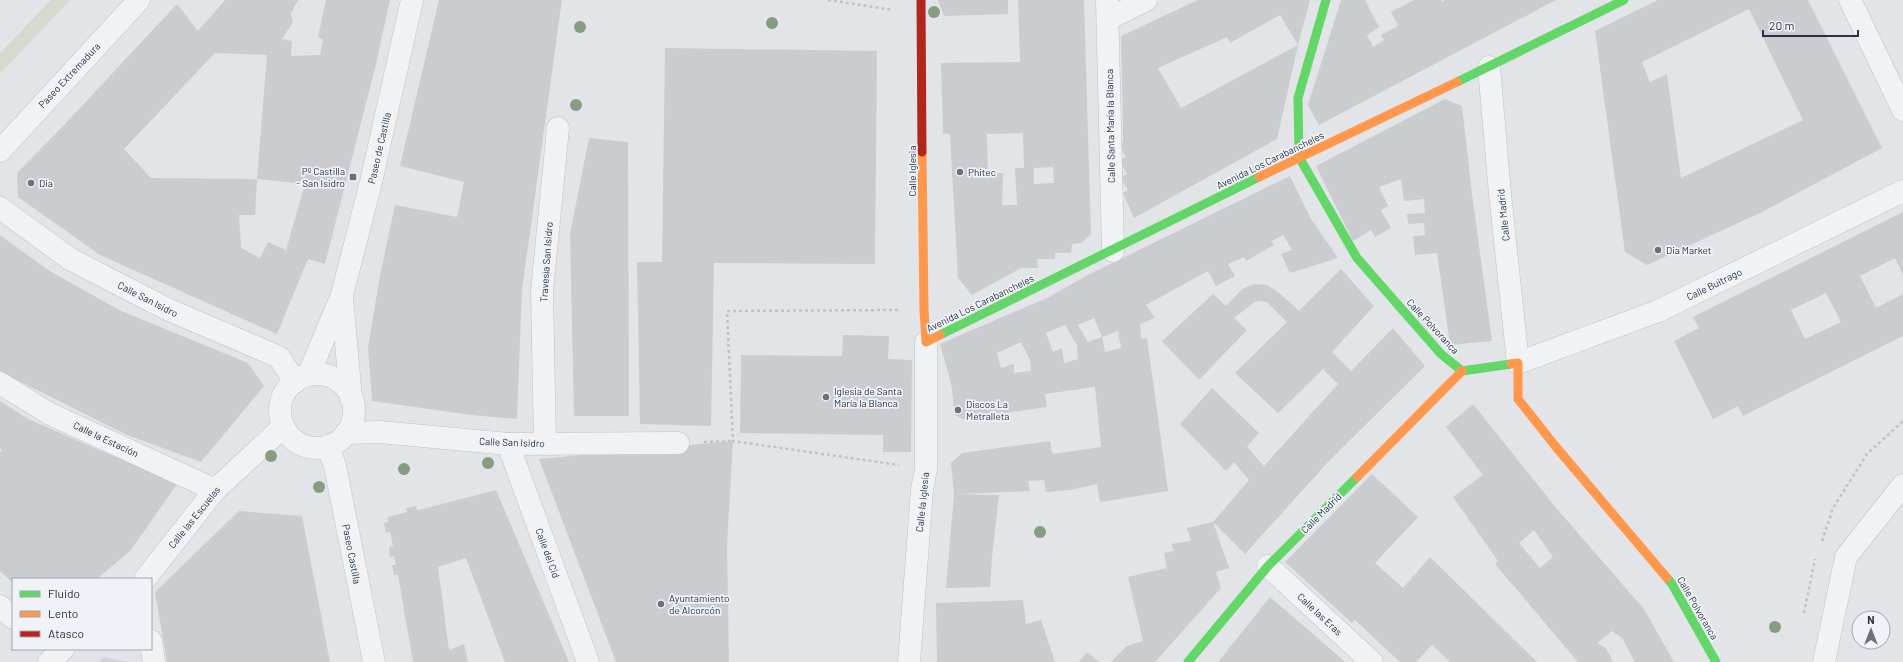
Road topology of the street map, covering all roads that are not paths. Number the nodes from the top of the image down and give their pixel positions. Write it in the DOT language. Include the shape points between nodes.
graph roads {
  1 [pos="139,0"];
  2 [pos="412,0"];
  3 [pos="921,0"];
  4 [pos="1146,0"];
  5 [pos="1326,0"];
  6 [pos="1624,0"];
  7 [pos="1850,0"];
  8 [pos="1108,10"];
  9 [pos="1490,67"];
  10 [pos="1903,110"];
  11 [pos="558,128"];
  12 [pos="0,151"];
  13 [pos="1299,157"];
  14 [pos="1903,191"];
  15 [pos="0,208"];
  16 [pos="1112,251"];
  17 [pos="342,295"];
  18 [pos="926,342"];
  19 [pos="1518,363"];
  20 [pos="1462,371"];
  21 [pos="302,378"];
  22 [pos="0,383"];
  23 [pos="351,398"];
  24 [pos="283,427"];
  25 [pos="346,433"];
  26 [pos="678,443"];
  27 [pos="508,444"];
  28 [pos="545,444"];
  29 [pos="328,446"];
  30 [pos="1903,485"];
  31 [pos="215,490"];
  32 [pos="1268,566"];
  33 [pos="146,578"];
  34 [pos="0,606"];
  35 [pos="12,617"];
  36 [pos="152,648"];
  37 [pos="154,662"];
  38 [pos="374,662"];
  39 [pos="588,662"];
  40 [pos="909,662"];
  41 [pos="1188,662"];
  42 [pos="1372,662"];
  43 [pos="1716,662"];
  44 [pos="1824,662"];
  1 -- 12 [label="street, Paseo Extremadura"];
  2 -- 17 [label="street, Paseo de Castilla" via="371,182"];
  3 -- 18 [label="street, Calle Iglesia"];
  4 -- 8 [label="street"];
  5 -- 13 [label="street, Calle Polvoranca" via="1298,98"];
  6 -- 9 [label="street, Avenida Los Carabancheles"];
  7 -- 10 [label="street"];
  8 -- 16 [label="street, Calle Santa María la Blanca"];
  9 -- 13 [label="street, Avenida Los Carabancheles"];
  9 -- 19 [label="street, Calle Madrid" via="1500,194"];
  11 -- 28 [label="street, Travesía San Isidro" via="542,291"];
  13 -- 16 [label="street, Avenida Los Carabancheles"];
  13 -- 20 [label="street, Calle Polvoranca" via="1357,258 1441,354"];
  14 -- 19 [label="street, Calle Buitrago" via="1658,311"];
  15 -- 21 [label="street, Calle San Isidro" via="70,259 167,310 279,357"];
  16 -- 18 [label="street, Avenida Los Carabancheles"];
  17 -- 21 [label="street, Paseo de Castilla"];
  17 -- 23 [label="street, Paseo de Castilla"];
  18 -- 40 [label="street, Calle la Iglesia" via="926,469 922,490"];
  19 -- 20 [label="street"];
  19 -- 43 [label="street, Calle Polvoranca" via="1518,399 1672,584"];
  20 -- 32 [label="street, Calle Madrid"];
  21 -- 23 [label="street" via="321,374 333,378 344,386"];
  21 -- 24 [label="street" via="281,398 279,412"];
  22 -- 31 [label="street, Calle la Estación" via="50,414"];
  23 -- 25 [label="street" via="354,410 352,423"];
  24 -- 29 [label="street" via="290,437 301,445 312,448"];
  24 -- 31 [label="street, Calle las Escuelas"];
  25 -- 27 [label="street, Calle San Isidro" via="380,432"];
  25 -- 29 [label="street"];
  26 -- 28 [label="street, Calle San Isidro"];
  27 -- 28 [label="street, Calle San Isidro"];
  27 -- 39 [label="street, Calle del Cid"];
  29 -- 38 [label="street, Paseo Castilla" via="335,466"];
  30 -- 44 [label="street" via="1846,557"];
  31 -- 33 [label="street, Calle las Escuelas"];
  32 -- 41 [label="street, Calle Madrid"];
  32 -- 42 [label="street, Calle las Eras"];
  34 -- 35 [label="street"];
  36 -- 37 [label="street"];
}
